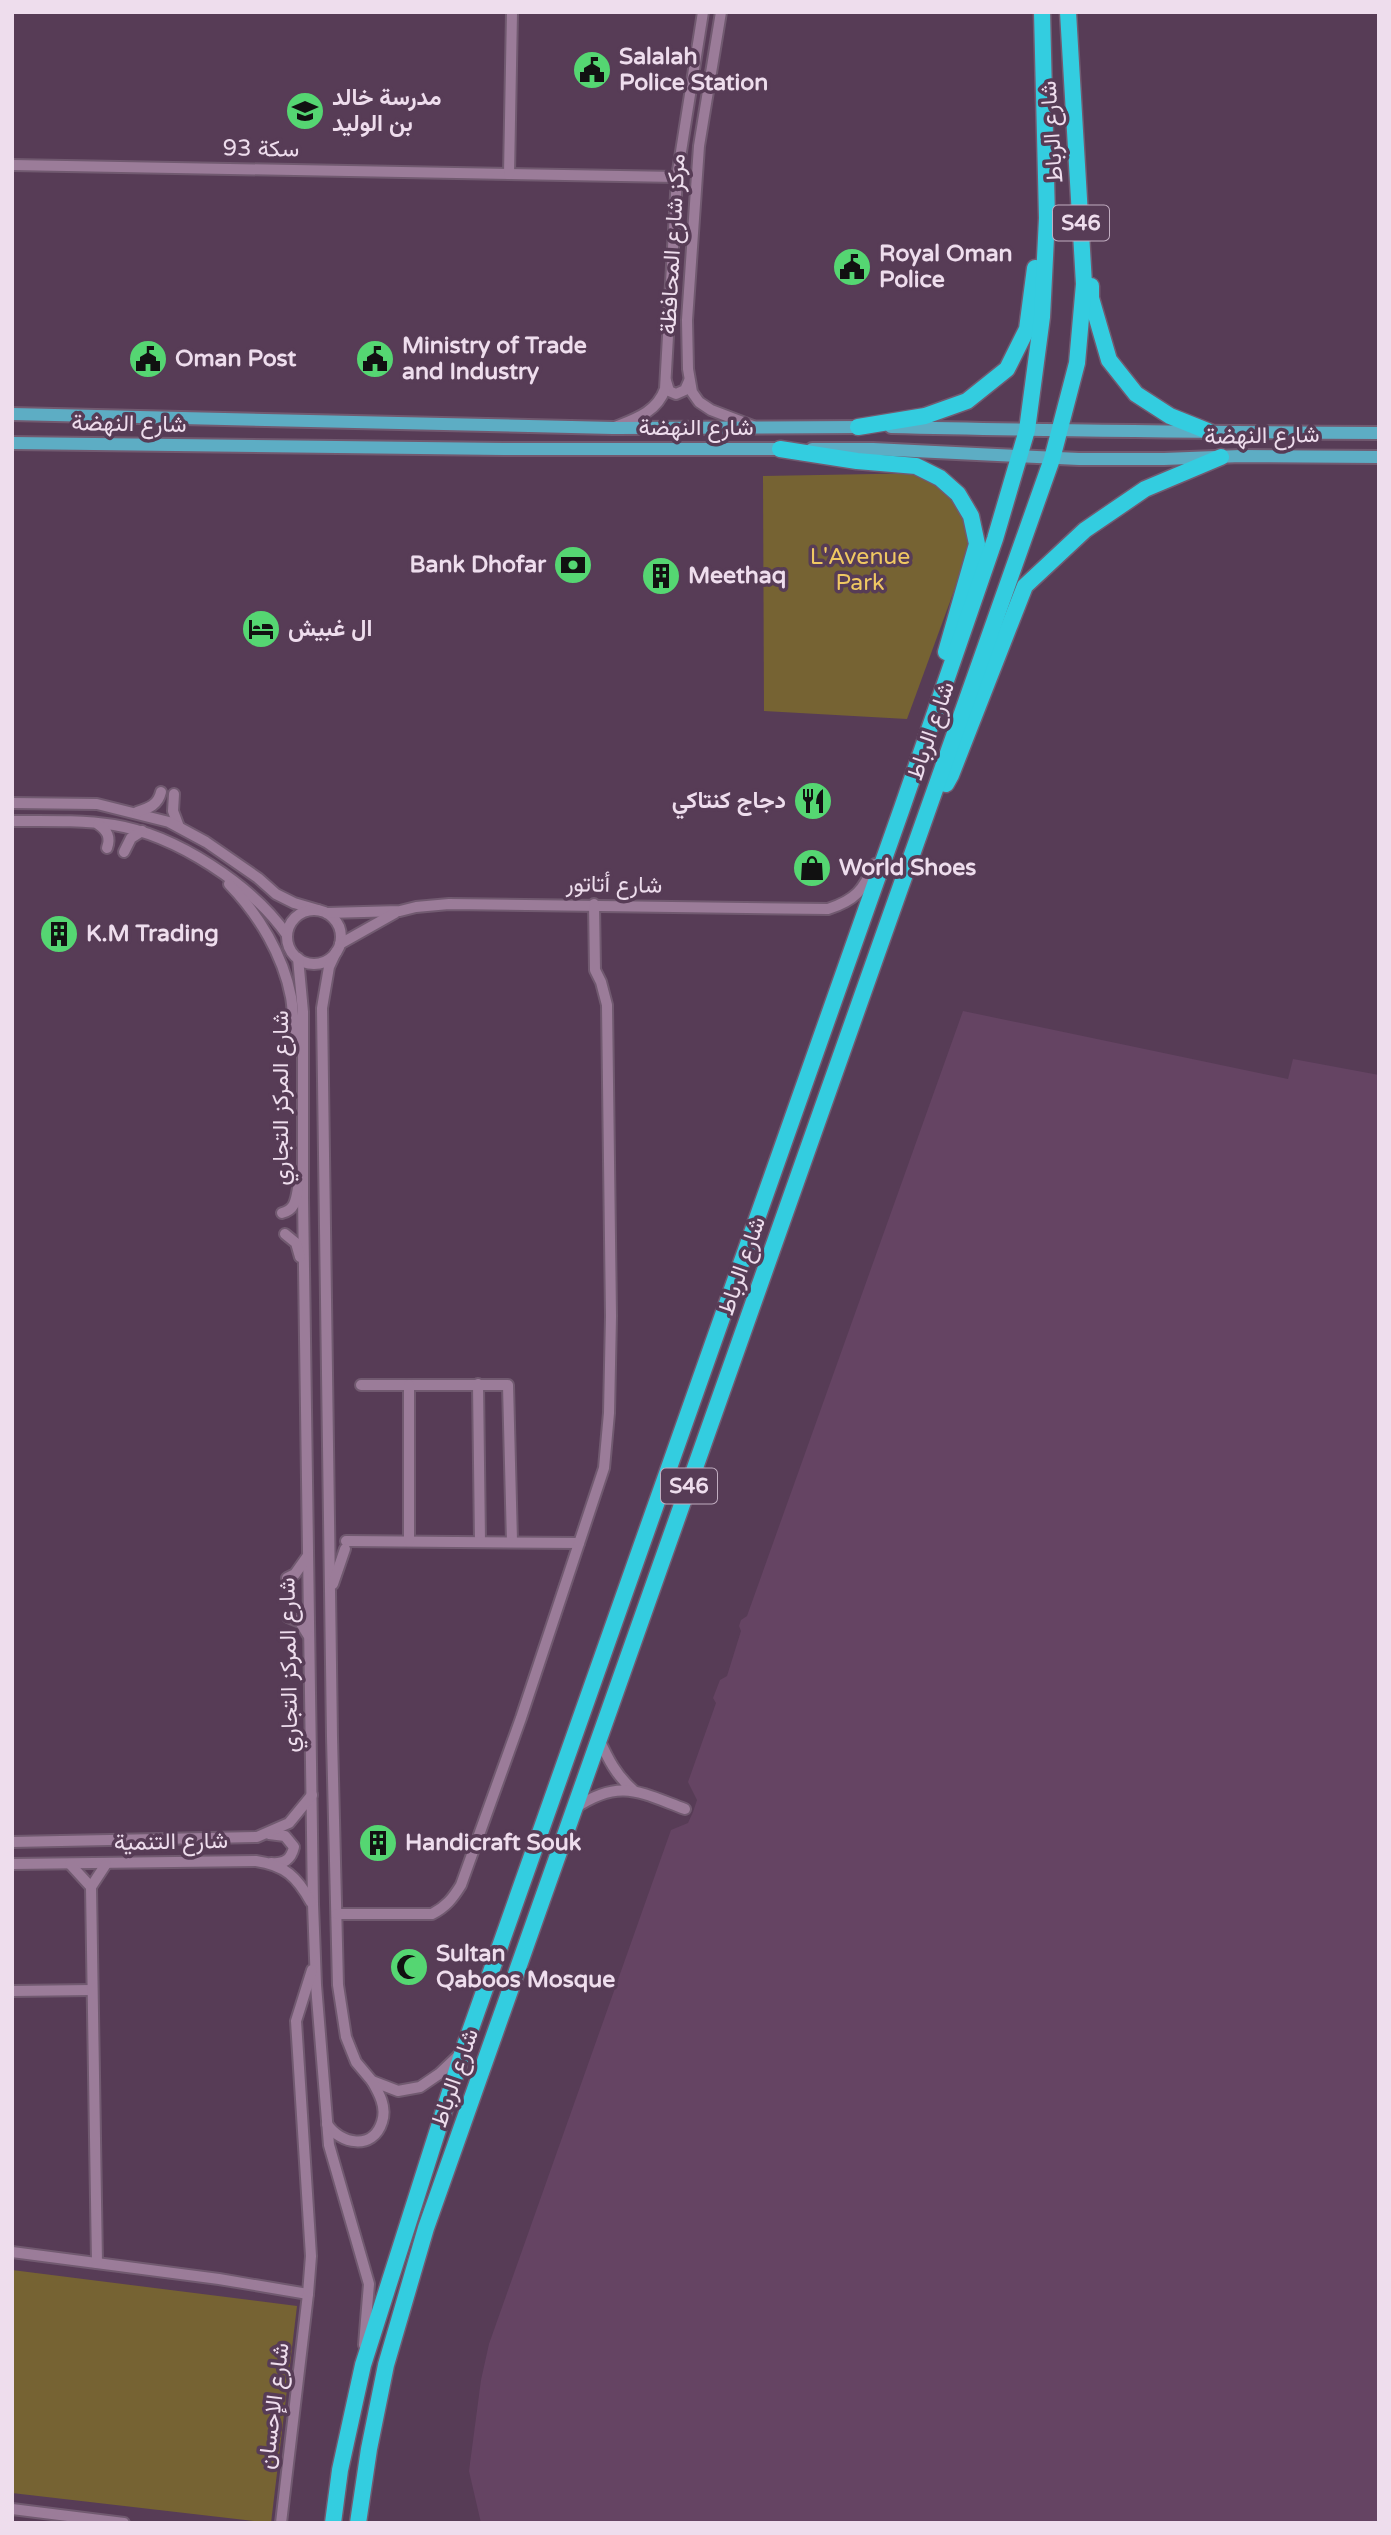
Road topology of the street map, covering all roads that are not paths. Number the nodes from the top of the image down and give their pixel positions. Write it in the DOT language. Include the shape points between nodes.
graph roads {
  1 [pos="512,12"];
  2 [pos="703,12"];
  3 [pos="721,12"];
  4 [pos="1042,12"];
  5 [pos="1069,12"];
  6 [pos="1073,128"];
  7 [pos="12,165"];
  8 [pos="509,174"];
  9 [pos="677,177"];
  10 [pos="1047,218"];
  11 [pos="666,380"];
  12 [pos="689,381"];
  13 [pos="12,414"];
  14 [pos="858,427"];
  15 [pos="612,428"];
  16 [pos="769,428"];
  17 [pos="1027,430"];
  18 [pos="1060,432"];
  19 [pos="1210,432"];
  20 [pos="1379,433"];
  21 [pos="12,443"];
  22 [pos="780,449"];
  23 [pos="1019,457"];
  24 [pos="1221,457"];
  25 [pos="1379,457"];
  26 [pos="1052,459"];
  27 [pos="945,685"];
  28 [pos="161,792"];
  29 [pos="174,794"];
  30 [pos="12,803"];
  31 [pos="902,808"];
  32 [pos="138,813"];
  33 [pos="924,819"];
  34 [pos="12,821"];
  35 [pos="97,823"];
  36 [pos="179,827"];
  37 [pos="142,831"];
  38 [pos="107,848"];
  39 [pos="124,852"];
  40 [pos="218,872"];
  41 [pos="594,904"];
  42 [pos="322,911"];
  43 [pos="400,911"];
  44 [pos="287,935"];
  45 [pos="338,948"];
  46 [pos="298,958"];
  47 [pos="303,1055"];
  48 [pos="303,1161"];
  49 [pos="282,1213"];
  50 [pos="285,1234"];
  51 [pos="304,1278"];
  52 [pos="409,1384"];
  53 [pos="478,1384"];
  54 [pos="361,1385"];
  55 [pos="409,1541"];
  56 [pos="480,1542"];
  57 [pos="512,1542"];
  58 [pos="579,1543"];
  59 [pos="309,1555"];
  60 [pos="287,1578"];
  61 [pos="330,1593"];
  62 [pos="288,1617"];
  63 [pos="309,1637"];
  64 [pos="599,1739"];
  65 [pos="633,1790"];
  66 [pos="312,1795"];
  67 [pos="575,1808"];
  68 [pos="685,1809"];
  69 [pos="266,1835"];
  70 [pos="12,1842"];
  71 [pos="264,1862"];
  72 [pos="12,1864"];
  73 [pos="70,1864"];
  74 [pos="106,1864"];
  75 [pos="91,1887"];
  76 [pos="313,1904"];
  77 [pos="337,1914"];
  78 [pos="315,1961"];
  79 [pos="92,1990"];
  80 [pos="12,1991"];
  81 [pos="463,2051"];
  82 [pos="372,2081"];
  83 [pos="327,2124"];
  84 [pos="12,2252"];
  85 [pos="97,2263"];
  86 [pos="308,2294"];
  87 [pos="363,2365"];
  88 [pos="12,2509"];
  89 [pos="118,2522"];
  90 [pos="281,2523"];
  91 [pos="333,2523"];
  92 [pos="358,2523"];
  1 -- 8 [label="street"];
  2 -- 9 [label="street, مركز شارع المحافظة"];
  3 -- 12 [label="street, مركز شارع المحافظة" via="699,146 687,320"];
  4 -- 10 [label="highway, شارع الرباط / S46"];
  5 -- 6 [label="highway, شارع الرباط / S46"];
  6 -- 18 [label="highway, شارع الرباط / S46" via="1084,284 1077,363"];
  6 -- 19 [label="highway" via="1089,199 1091,298 1109,360 1136,394 1170,416"];
  7 -- 8 [label="street, سكة 93"];
  8 -- 9 [label="street, سكة 93"];
  9 -- 11 [label="street, مركز شارع المحافظة"];
  10 -- 14 [label="highway" via="1027,329 1007,369 967,401 925,416"];
  10 -- 17 [label="highway, شارع الرباط / S46" via="1042,317"];
  11 -- 12 [label="street" via="669,391 676,394 685,390"];
  11 -- 15 [label="street, مركز شارع المحافظة" via="656,405"];
  12 -- 16 [label="street" via="694,397 711,410"];
  13 -- 15 [label="main road, شارع النهضة"];
  14 -- 16 [label="main road, شارع النهضة"];
  14 -- 17 [label="main road, شارع النهضة"];
  15 -- 16 [label="main road, شارع النهضة"];
  17 -- 18 [label="main road, شارع النهضة"];
  17 -- 23 [label="highway, شارع الرباط / S46"];
  18 -- 19 [label="main road, شارع النهضة"];
  18 -- 26 [label="highway, شارع الرباط / S46"];
  19 -- 20 [label="main road, شارع النهضة"];
  21 -- 22 [label="main road, شارع النهضة"];
  22 -- 23 [label="main road, شارع النهضة"];
  22 -- 27 [label="highway" via="916,466 958,494 971,516 977,544 946,649"];
  23 -- 26 [label="main road, شارع النهضة"];
  23 -- 27 [label="highway, شارع الرباط / S46"];
  24 -- 25 [label="main road, شارع النهضة"];
  24 -- 26 [label="main road, شارع النهضة"];
  24 -- 33 [label="highway" via="1145,489 1085,530 1025,586 951,775"];
  26 -- 33 [label="highway, شارع الرباط / S46"];
  27 -- 31 [label="highway, شارع الرباط / S46"];
  28 -- 32 [label="street" via="151,807"];
  29 -- 36 [label="street" via="173,811"];
  30 -- 32 [label="street" via="97,804"];
  31 -- 41 [label="street, شارع أتاتور" via="866,884 855,897 828,909"];
  31 -- 81 [label="highway, شارع الرباط / S46"];
  32 -- 36 [label="street"];
  33 -- 64 [label="highway, شارع الرباط / S46"];
  34 -- 35 [label="street"];
  35 -- 37 [label="street"];
  35 -- 38 [label="street" via="107,832"];
  36 -- 42 [label="street" via="276,894"];
  37 -- 39 [label="street" via="131,838"];
  37 -- 40 [label="street"];
  40 -- 44 [label="street" via="262,905"];
  40 -- 47 [label="street" via="249,906 269,938 288,984 296,1040"];
  41 -- 43 [label="street, شارع أتاتور" via="449,904"];
  41 -- 58 [label="street" via="595,970 607,1005 609,1413 604,1468"];
  42 -- 43 [label="street, شارع أتاتور"];
  42 -- 44 [label="street" via="301,913"];
  42 -- 45 [label="street" via="339,926"];
  43 -- 45 [label="street, شارع أتاتور"];
  44 -- 46 [label="street"];
  45 -- 46 [label="street" via="323,963"];
  45 -- 61 [label="street, شارع المركز التجاري" via="329,967 322,1008 332,1222"];
  46 -- 47 [label="street, شارع المركز التجاري"];
  47 -- 48 [label="street, شارع المركز التجاري"];
  48 -- 49 [label="street" via="296,1200"];
  48 -- 51 [label="street, شارع المركز التجاري"];
  50 -- 51 [label="street" via="296,1243"];
  51 -- 59 [label="street, شارع المركز التجاري"];
  52 -- 53 [label="street"];
  52 -- 54 [label="street"];
  52 -- 55 [label="street"];
  53 -- 56 [label="street"];
  53 -- 57 [label="street" via="505,1383 510,1388"];
  55 -- 56 [label="street"];
  55 -- 61 [label="street" via="346,1545"];
  56 -- 57 [label="street"];
  57 -- 58 [label="street"];
  58 -- 77 [label="street" via="521,1718 453,1898 432,1914"];
  59 -- 60 [label="street"];
  59 -- 63 [label="street, شارع المركز التجاري"];
  61 -- 77 [label="street, شارع المركز التجاري"];
  62 -- 63 [label="street" via="300,1622"];
  63 -- 66 [label="street, شارع المركز التجاري"];
  64 -- 65 [label="street" via="609,1762"];
  64 -- 67 [label="highway, شارع الرباط / S46"];
  65 -- 67 [label="street" via="594,1795"];
  65 -- 68 [label="street"];
  66 -- 69 [label="street, شارع التنمية" via="289,1823"];
  66 -- 76 [label="street, شارع المركز التجاري"];
  67 -- 92 [label="highway, شارع الرباط / S46" via="426,2228 386,2365"];
  69 -- 70 [label="street, شارع التنمية"];
  69 -- 71 [label="street" via="285,1836 294,1847 288,1860"];
  71 -- 74 [label="street, شارع التنمية"];
  71 -- 76 [label="street, شارع التنمية" via="299,1881"];
  72 -- 73 [label="street, شارع التنمية"];
  73 -- 74 [label="street, شارع التنمية"];
  73 -- 75 [label="street"];
  74 -- 75 [label="street"];
  75 -- 79 [label="street"];
  76 -- 78 [label="street, شارع المركز التجاري"];
  77 -- 82 [label="street, شارع المركز التجاري" via="338,1985 346,2037 356,2063"];
  78 -- 83 [label="street, شارع المركز التجاري"];
  78 -- 86 [label="street, شارع الإحسان" via="296,2021 311,2256"];
  79 -- 80 [label="street"];
  79 -- 85 [label="street"];
  81 -- 82 [label="street" via="420,2087 398,2091"];
  81 -- 87 [label="highway, شارع الرباط / S46"];
  82 -- 83 [label="street, شارع المركز التجاري" via="383,2110 375,2133 355,2143 334,2134"];
  83 -- 87 [label="street, شارع المركز التجاري" via="369,2284"];
  84 -- 85 [label="street"];
  85 -- 86 [label="street"];
  86 -- 90 [label="street, شارع الإحسان"];
  87 -- 91 [label="highway, شارع الرباط / S46"];
  88 -- 89 [label="street"];
}
